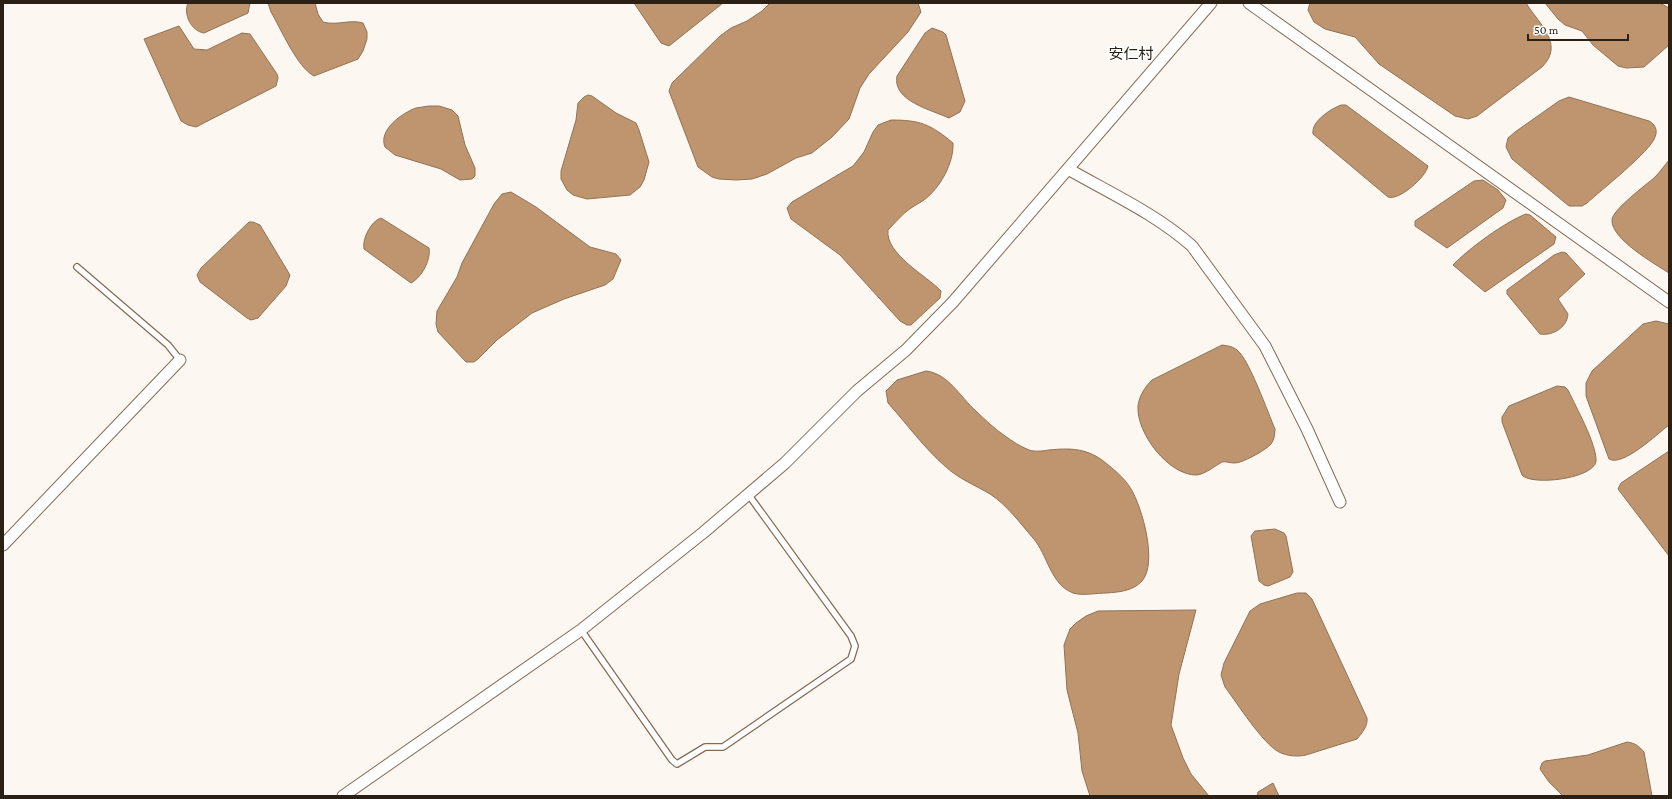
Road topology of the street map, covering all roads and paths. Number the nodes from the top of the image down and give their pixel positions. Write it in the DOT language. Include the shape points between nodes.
graph roads {
  1 [pos="1211,3"];
  2 [pos="1249,3"];
  3 [pos="1068,169"];
  4 [pos="77,266"];
  5 [pos="1669,302"];
  6 [pos="180,360"];
  7 [pos="748,494"];
  8 [pos="1340,502"];
  9 [pos="3,545"];
  10 [pos="581,630"];
  11 [pos="343,796"];
  1 -- 3 [label="street"];
  2 -- 5 [label="street"];
  3 -- 7 [label="street" via="929,328 857,391 785,463"];
  3 -- 8 [label="street" via="1161,222 1192,246 1265,346"];
  4 -- 6 [label="lane" via="168,345"];
  6 -- 9 [label="street"];
  7 -- 10 [label="street"];
  7 -- 10 [label="lane" via="851,636 855,646 851,659 723,748 705,747 677,764"];
  10 -- 11 [label="street"];
}
